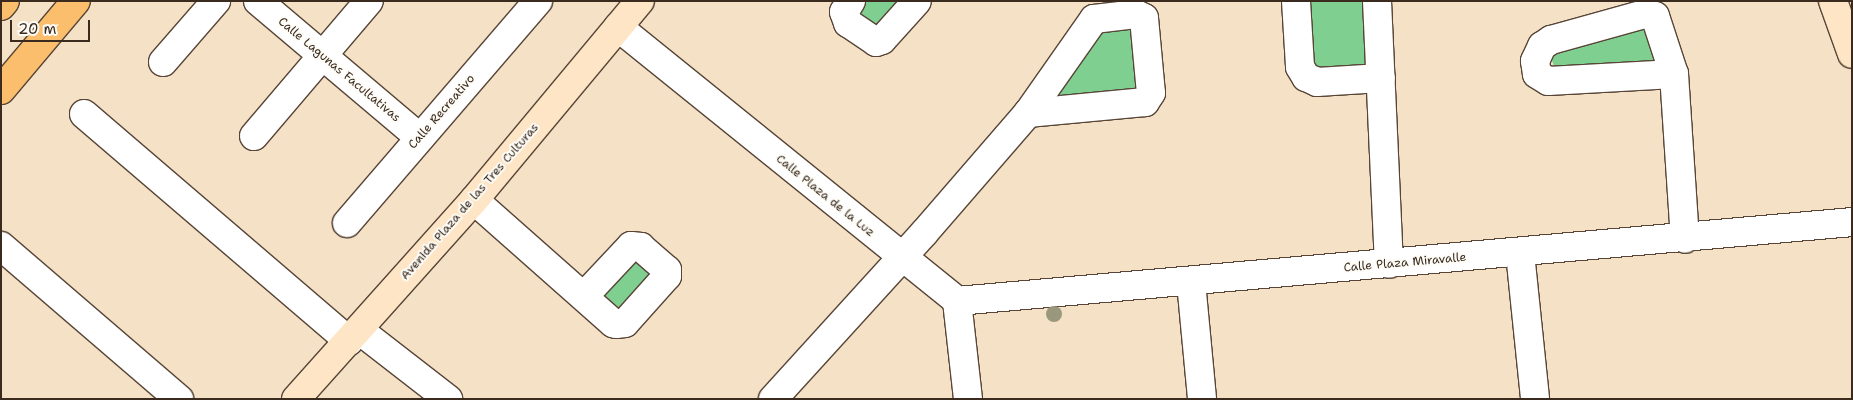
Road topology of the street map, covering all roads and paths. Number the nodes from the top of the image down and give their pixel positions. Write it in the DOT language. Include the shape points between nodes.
graph roads {
  1 [pos="5,1"];
  2 [pos="76,1"];
  3 [pos="216,1"];
  4 [pos="258,1"];
  5 [pos="369,1"];
  6 [pos="538,1"];
  7 [pos="640,1"];
  8 [pos="851,1"];
  9 [pos="917,1"];
  10 [pos="1296,1"];
  11 [pos="1377,1"];
  12 [pos="1833,1"];
  13 [pos="1,6"];
  14 [pos="618,27"];
  15 [pos="322,54"];
  16 [pos="1852,54"];
  17 [pos="163,62"];
  18 [pos="1674,74"];
  19 [pos="1381,78"];
  20 [pos="1,90"];
  21 [pos="1028,113"];
  22 [pos="84,114"];
  23 [pos="254,136"];
  24 [pos="420,138"];
  25 [pos="474,200"];
  26 [pos="1852,222"];
  27 [pos="347,223"];
  28 [pos="1685,239"];
  29 [pos="1,246"];
  30 [pos="1520,253"];
  31 [pos="901,259"];
  32 [pos="1389,264"];
  33 [pos="1191,282"];
  34 [pos="584,296"];
  35 [pos="957,301"];
  36 [pos="354,335"];
  37 [pos="777,397"];
  38 [pos="179,399"];
  39 [pos="296,399"];
  40 [pos="448,399"];
  41 [pos="968,399"];
  42 [pos="1202,399"];
  43 [pos="1535,399"];
  1 -- 13 [label="highway"];
  2 -- 20 [label="highway"];
  3 -- 17 [label="street"];
  4 -- 15 [label="street, Calle Lagunas Facultativas"];
  5 -- 15 [label="street"];
  6 -- 24 [label="street, Calle Recreativo"];
  7 -- 14 [label="street, Avenida Plaza de las Tres Culturas"];
  8 -- 9 [label="street" via="844,12 848,23 876,42 882,40"];
  10 -- 19 [label="street" via="1300,67 1306,77 1317,82"];
  11 -- 19 [label="street"];
  12 -- 16 [label="street"];
  14 -- 25 [label="street, Avenida Plaza de las Tres Culturas"];
  14 -- 31 [label="street, Calle Plaza de la Luz"];
  15 -- 23 [label="street"];
  15 -- 24 [label="street, Calle Lagunas Facultativas"];
  18 -- 18 [label="street" via="1656,19 1649,13 1551,40 1542,46 1535,61 1537,74 1548,81"];
  18 -- 28 [label="street"];
  19 -- 32 [label="street"];
  21 -- 21 [label="street" via="1094,19 1136,14 1144,18 1151,93 1145,102"];
  21 -- 31 [label="street"];
  22 -- 36 [label="street"];
  24 -- 27 [label="street, Calle Recreativo"];
  25 -- 34 [label="street"];
  25 -- 36 [label="street, Avenida Plaza de las Tres Culturas"];
  26 -- 28 [label="street, Calle Plaza Miravalle"];
  28 -- 30 [label="street, Calle Plaza Miravalle"];
  29 -- 38 [label="street"];
  30 -- 32 [label="street, Calle Plaza Miravalle"];
  30 -- 43 [label="street"];
  31 -- 35 [label="street, Calle Plaza de la Luz"];
  31 -- 37 [label="street"];
  32 -- 33 [label="street, Calle Plaza Miravalle"];
  33 -- 35 [label="street, Calle Plaza Miravalle"];
  33 -- 42 [label="street"];
  35 -- 41 [label="street"];
  36 -- 39 [label="street, Avenida Plaza de las Tres Culturas"];
  36 -- 40 [label="street" via="385,350"];
}
